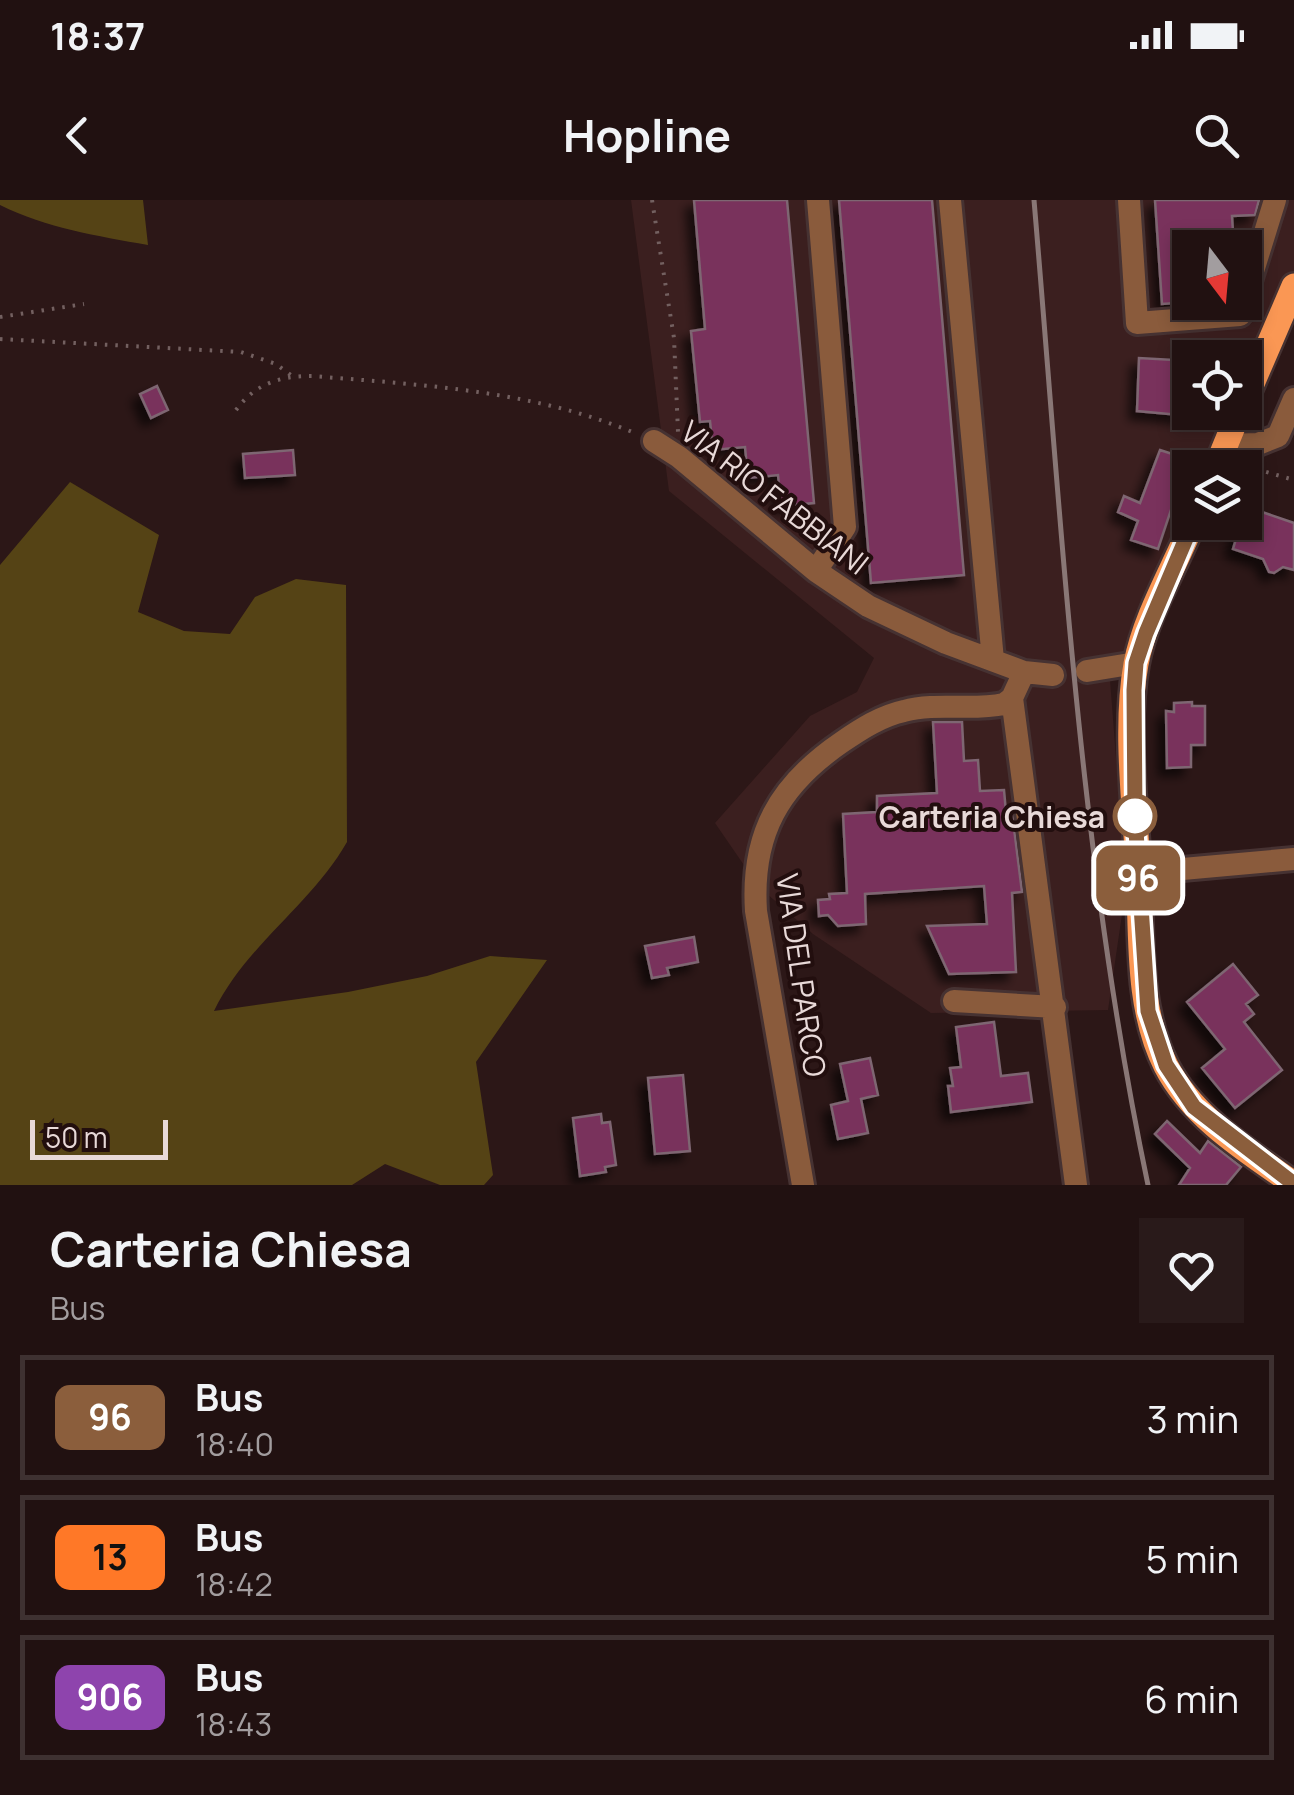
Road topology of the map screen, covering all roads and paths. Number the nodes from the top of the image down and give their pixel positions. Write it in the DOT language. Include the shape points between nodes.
graph roads {
  1 [pos="652,200"];
  2 [pos="818,200"];
  3 [pos="950,200"];
  4 [pos="1129,200"];
  5 [pos="1275,200"];
  6 [pos="1262,242"];
  7 [pos="1294,286"];
  8 [pos="84,304"];
  9 [pos="0,317"];
  10 [pos="1172,320"];
  11 [pos="1284,336"];
  12 [pos="0,339"];
  13 [pos="1262,372"];
  14 [pos="292,376"];
  15 [pos="1294,399"];
  16 [pos="236,410"];
  17 [pos="654,441"];
  18 [pos="1241,450"];
  19 [pos="679,457"];
  20 [pos="1262,470"];
  21 [pos="1294,480"];
  22 [pos="1185,540"];
  23 [pos="816,571"];
  24 [pos="993,660"];
  25 [pos="1136,663"];
  26 [pos="1088,670"];
  27 [pos="1024,672"];
  28 [pos="1053,674"];
  29 [pos="1012,698"];
  30 [pos="1294,859"];
  31 [pos="1138,873"];
  32 [pos="954,1001"];
  33 [pos="1055,1006"];
  34 [pos="1294,1184"];
  35 [pos="803,1185"];
  36 [pos="1076,1185"];
  1 -- 19 [label="path" via="674,338"];
  2 -- 23 [label="street" via="845,527"];
  3 -- 24 [label="street"];
  4 -- 10 [label="street" via="1138,323"];
  5 -- 6 [label="street"];
  7 -- 11 [label="main road"];
  8 -- 9 [label="path"];
  11 -- 13 [label="main road"];
  12 -- 14 [label="path" via="241,352"];
  14 -- 16 [label="path" via="248,392"];
  14 -- 17 [label="path" via="519,398"];
  15 -- 18 [label="street" via="1278,436"];
  17 -- 19 [label="street, VIA RIO FABBIANI"];
  19 -- 23 [label="street, VIA RIO FABBIANI"];
  20 -- 21 [label="path"];
  22 -- 25 [label="main road"];
  23 -- 24 [label="street, VIA RIO FABBIANI" via="902,624"];
  24 -- 27 [label="street, VIA RIO FABBIANI"];
  25 -- 26 [label="street"];
  25 -- 31 [label="main road"];
  27 -- 28 [label="street"];
  27 -- 29 [label="street"];
  29 -- 33 [label="street"];
  29 -- 35 [label="street, VIA DEL PARCO" via="995,706 917,708 869,724 799,776 764,834 754,877 756,911"];
  30 -- 31 [label="street"];
  31 -- 34 [label="main road" via="1148,1011 1166,1065 1194,1107"];
  32 -- 33 [label="street"];
  33 -- 36 [label="street"];
}
